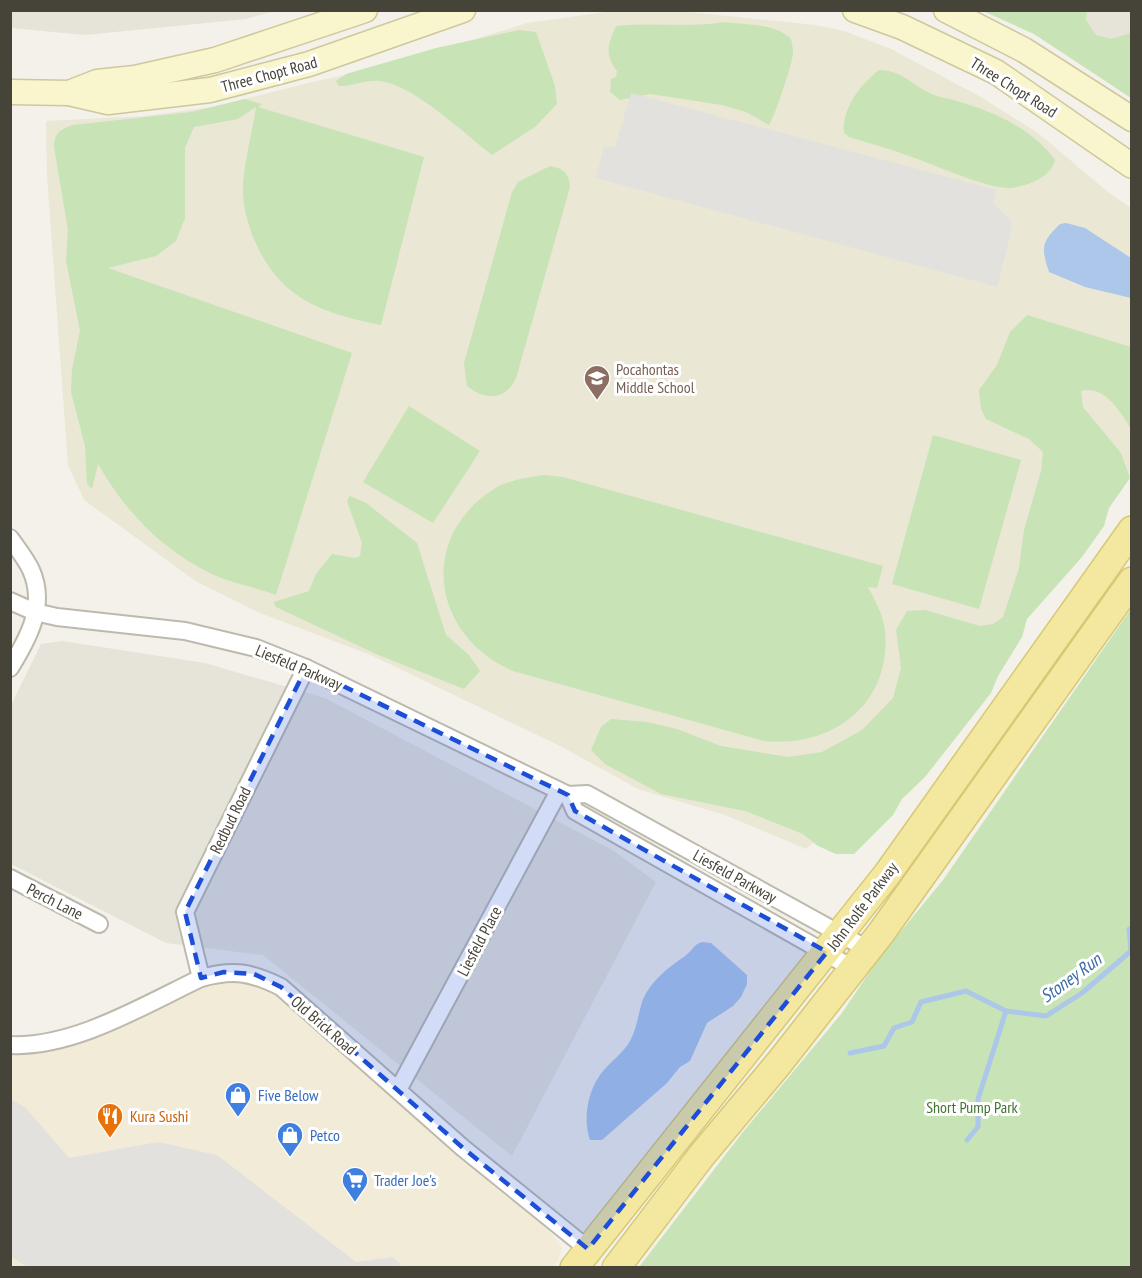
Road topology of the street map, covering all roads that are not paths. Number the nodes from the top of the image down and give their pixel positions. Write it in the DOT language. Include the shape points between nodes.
graph roads {
  1 [pos="365,10"];
  2 [pos="463,10"];
  3 [pos="855,10"];
  4 [pos="946,10"];
  5 [pos="10,92"];
  6 [pos="69,93"];
  7 [pos="1131,119"];
  8 [pos="1131,166"];
  9 [pos="1131,530"];
  10 [pos="10,538"];
  11 [pos="1131,581"];
  12 [pos="10,601"];
  13 [pos="35,612"];
  14 [pos="10,668"];
  15 [pos="306,668"];
  16 [pos="564,793"];
  17 [pos="10,878"];
  18 [pos="99,924"];
  19 [pos="834,943"];
  20 [pos="861,959"];
  21 [pos="201,978"];
  22 [pos="10,1045"];
  23 [pos="398,1090"];
  24 [pos="581,1258"];
  25 [pos="616,1268"];
  1 -- 6 [label="main road, Three Chopt Road" via="215,60 135,78 97,82"];
  2 -- 6 [label="main road, Three Chopt Road" via="309,64 231,86 180,96 108,102"];
  3 -- 8 [label="main road, Three Chopt Road" via="902,27 996,72"];
  4 -- 7 [label="main road, Three Chopt Road" via="1024,50"];
  5 -- 6 [label="main road, Three Chopt Road"];
  9 -- 19 [label="main road, John Rolfe Parkway"];
  10 -- 13 [label="street" via="31,570 36,588"];
  11 -- 20 [label="main road, John Rolfe Parkway"];
  12 -- 13 [label="street, Liesfeld Parkway"];
  13 -- 14 [label="street" via="32,633"];
  13 -- 15 [label="street, Liesfeld Parkway" via="185,631 256,648"];
  15 -- 16 [label="street, Liesfeld Parkway"];
  15 -- 21 [label="street, Redbud Road" via="185,912"];
  16 -- 19 [label="street, Liesfeld Parkway" via="587,794"];
  16 -- 23 [label="street, Liesfeld Place"];
  17 -- 18 [label="street, Perch Lane"];
  19 -- 20 [label="street, Liesfeld Parkway"];
  19 -- 20 [label="street, Liesfeld Parkway"];
  19 -- 24 [label="main road, John Rolfe Parkway"];
  20 -- 25 [label="main road, John Rolfe Parkway"];
  21 -- 22 [label="street, Old Brick Road" via="61,1041 36,1046"];
  21 -- 23 [label="street, Old Brick Road" via="224,972 254,974 281,987"];
  23 -- 24 [label="street, Old Brick Road"];
}
